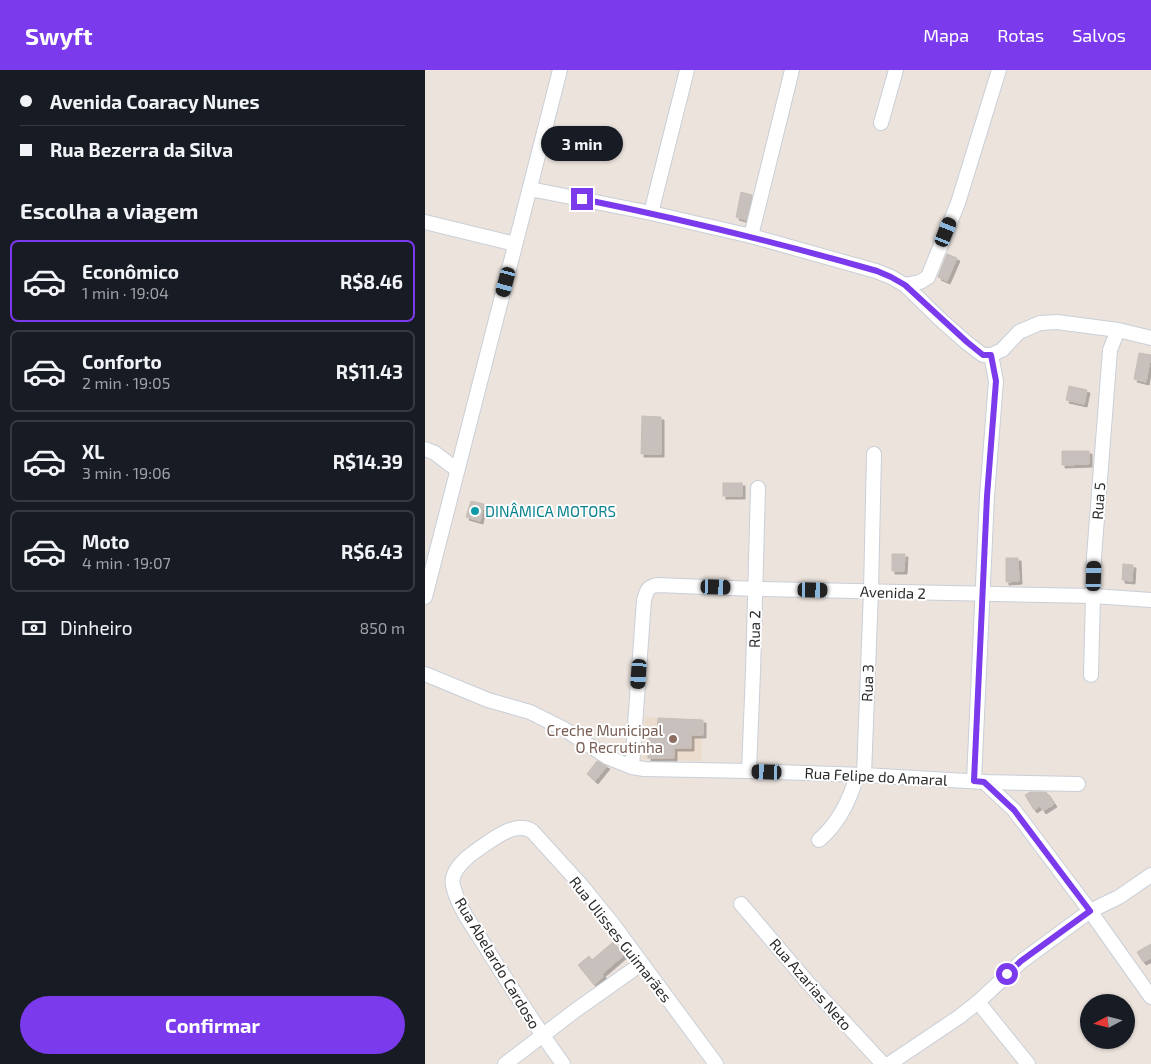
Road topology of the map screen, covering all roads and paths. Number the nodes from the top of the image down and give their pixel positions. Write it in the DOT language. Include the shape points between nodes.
graph roads {
  1 [pos="560,70"];
  2 [pos="687,70"];
  3 [pos="792,70"];
  4 [pos="896,70"];
  5 [pos="999,70"];
  6 [pos="881,123"];
  7 [pos="530,189"];
  8 [pos="651,213"];
  9 [pos="425,222"];
  10 [pos="751,236"];
  11 [pos="515,244"];
  12 [pos="905,285"];
  13 [pos="1118,330"];
  14 [pos="1151,338"];
  15 [pos="987,355"];
  16 [pos="425,449"];
  17 [pos="875,454"];
  18 [pos="457,470"];
  19 [pos="758,488"];
  20 [pos="755,589"];
  21 [pos="871,591"];
  22 [pos="981,594"];
  23 [pos="1093,596"];
  24 [pos="425,597"];
  25 [pos="1151,600"];
  26 [pos="425,674"];
  27 [pos="1091,675"];
  28 [pos="632,767"];
  29 [pos="749,771"];
  30 [pos="860,775"];
  31 [pos="979,782"];
  32 [pos="1078,784"];
  33 [pos="516,828"];
  34 [pos="819,840"];
  35 [pos="1151,875"];
  36 [pos="741,904"];
  37 [pos="1090,911"];
  38 [pos="641,964"];
  39 [pos="1151,997"];
  40 [pos="978,1002"];
  41 [pos="542,1035"];
  42 [pos="505,1064"];
  43 [pos="563,1064"];
  44 [pos="717,1064"];
  45 [pos="883,1064"];
  46 [pos="889,1064"];
  47 [pos="1028,1064"];
  1 -- 7 [label="street"];
  2 -- 8 [label="street"];
  3 -- 10 [label="street"];
  4 -- 6 [label="street"];
  5 -- 12 [label="street" via="958,203 928,277"];
  7 -- 8 [label="street"];
  7 -- 11 [label="street"];
  8 -- 10 [label="street"];
  9 -- 11 [label="street"];
  10 -- 12 [label="street" via="877,271"];
  11 -- 18 [label="street"];
  12 -- 15 [label="street" via="941,320"];
  13 -- 14 [label="street"];
  13 -- 15 [label="street" via="1057,322 1040,323 1019,332 1002,350"];
  13 -- 23 [label="street, Rua 5" via="1111,350 1101,454"];
  15 -- 22 [label="street" via="996,381"];
  16 -- 18 [label="street" via="435,452"];
  17 -- 21 [label="street, Rua 3"];
  18 -- 24 [label="street"];
  19 -- 20 [label="street, Rua 2"];
  20 -- 21 [label="street, Avenida 2"];
  20 -- 28 [label="street, Avenida 2" via="657,584 647,590 643,600"];
  20 -- 29 [label="street, Rua 2"];
  21 -- 22 [label="street, Avenida 2"];
  21 -- 30 [label="street, Rua 3"];
  22 -- 23 [label="street, Avenida 2"];
  22 -- 31 [label="street"];
  23 -- 25 [label="street, Avenida 2"];
  23 -- 27 [label="street, Rua 5"];
  26 -- 28 [label="street, Rua Felipe do Amaral" via="488,700 530,712"];
  28 -- 29 [label="street, Rua Felipe do Amaral"];
  29 -- 30 [label="street, Rua Felipe do Amaral"];
  30 -- 31 [label="street, Rua Felipe do Amaral"];
  30 -- 34 [label="street, Rua 3" via="847,805"];
  31 -- 32 [label="street, Rua Felipe do Amaral"];
  31 -- 37 [label="street" via="1014,810"];
  33 -- 38 [label="street, Rua Ulisses Guimarães" via="532,831 581,885"];
  33 -- 41 [label="street, Rua Abelardo Cardoso" via="501,834 471,855 455,870 452,880 462,908"];
  35 -- 37 [label="street" via="1119,897"];
  36 -- 45 [label="street, Rua Azarias Neto"];
  37 -- 39 [label="street"];
  37 -- 40 [label="street" via="1021,961"];
  38 -- 41 [label="street"];
  38 -- 44 [label="street, Rua Ulisses Guimarães"];
  40 -- 46 [label="street"];
  40 -- 47 [label="street"];
  41 -- 42 [label="street"];
  41 -- 43 [label="street, Rua Abelardo Cardoso"];
}
